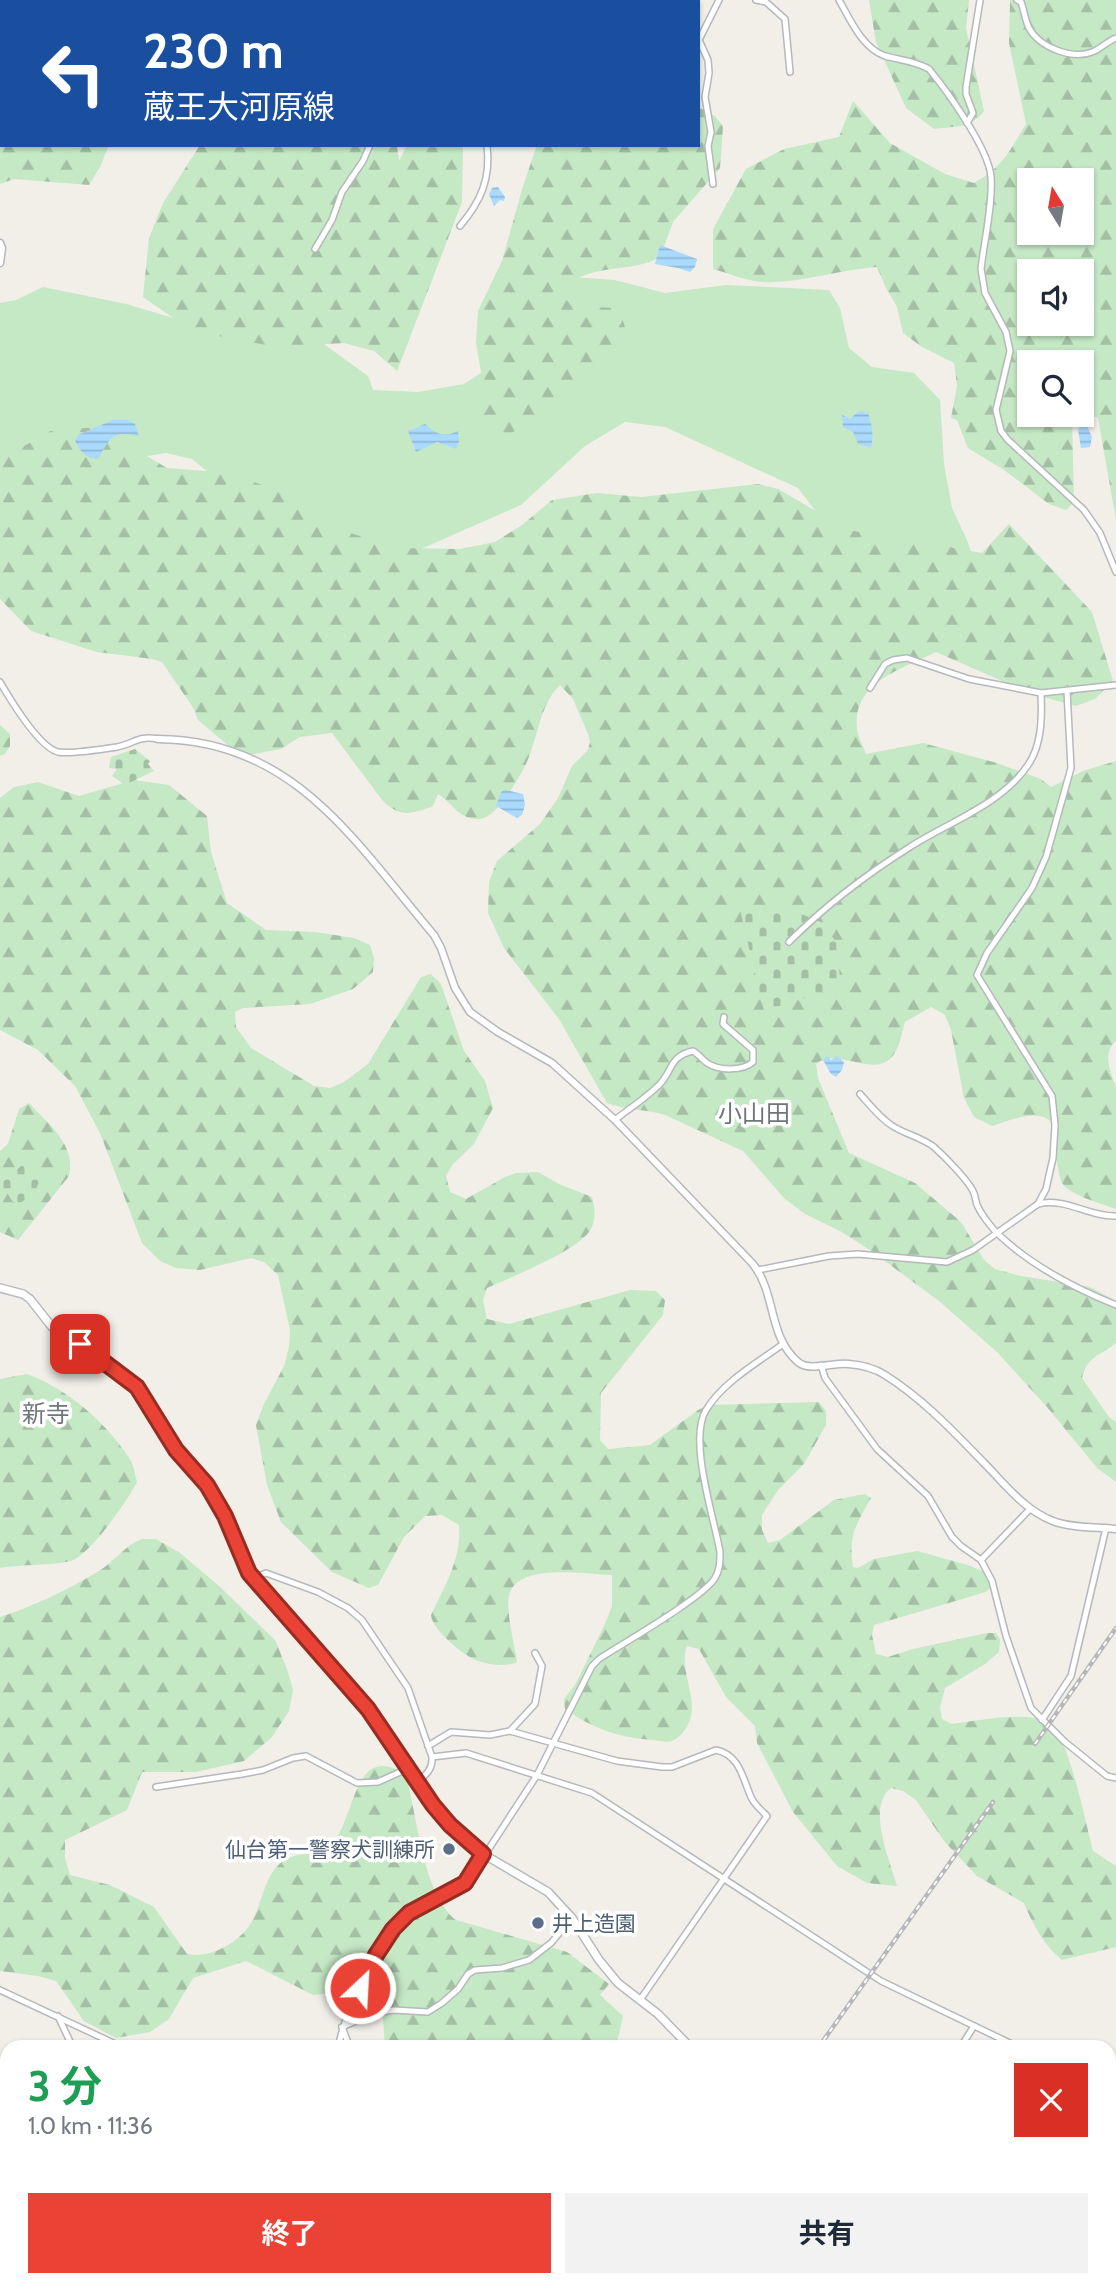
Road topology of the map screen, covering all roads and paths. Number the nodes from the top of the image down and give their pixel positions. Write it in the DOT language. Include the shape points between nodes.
graph roads {
  1 [pos="719,0"];
  2 [pos="756,0"];
  3 [pos="839,0"];
  4 [pos="981,0"];
  5 [pos="1017,0"];
  6 [pos="766,1"];
  7 [pos="700,38"];
  8 [pos="1116,38"];
  9 [pos="700,42"];
  10 [pos="790,72"];
  11 [pos="967,123"];
  12 [pos="369,147"];
  13 [pos="488,147"];
  14 [pos="713,184"];
  15 [pos="460,226"];
  16 [pos="0,243"];
  17 [pos="315,249"];
  18 [pos="0,263"];
  19 [pos="1116,572"];
  20 [pos="0,682"];
  21 [pos="1116,685"];
  22 [pos="870,688"];
  23 [pos="1067,691"];
  24 [pos="1041,693"];
  25 [pos="158,739"];
  26 [pos="789,942"];
  27 [pos="724,1017"];
  28 [pos="860,1094"];
  29 [pos="615,1120"];
  30 [pos="1038,1205"];
  31 [pos="1116,1216"];
  32 [pos="997,1233"];
  33 [pos="758,1270"];
  34 [pos="0,1288"];
  35 [pos="1116,1305"];
  36 [pos="783,1344"];
  37 [pos="821,1365"];
  38 [pos="1030,1509"];
  39 [pos="1106,1528"];
  40 [pos="1116,1529"];
  41 [pos="981,1560"];
  42 [pos="254,1578"];
  43 [pos="535,1653"];
  44 [pos="1042,1720"];
  45 [pos="510,1731"];
  46 [pos="554,1743"];
  47 [pos="428,1746"];
  48 [pos="432,1761"];
  49 [pos="409,1768"];
  50 [pos="537,1775"];
  51 [pos="1116,1778"];
  52 [pos="417,1782"];
  53 [pos="156,1787"];
  54 [pos="483,1854"];
  55 [pos="723,1878"];
  56 [pos="572,1918"];
  57 [pos="0,1990"];
  58 [pos="640,2000"];
  59 [pos="58,2016"];
  60 [pos="974,2026"];
  61 [pos="342,2027"];
  62 [pos="69,2040"];
  63 [pos="108,2040"];
  64 [pos="340,2040"];
  65 [pos="347,2040"];
  66 [pos="684,2040"];
  67 [pos="965,2040"];
  68 [pos="1003,2040"];
  1 -- 7 [label="street"];
  2 -- 6 [label="street"];
  3 -- 11 [label="street" via="875,51 929,69"];
  4 -- 11 [label="street" via="966,87 973,113"];
  5 -- 8 [label="street" via="1027,26 1053,49 1082,55"];
  6 -- 10 [label="street" via="785,19"];
  9 -- 14 [label="street" via="708,60 705,97"];
  11 -- 19 [label="street" via="988,161 991,180 982,282 1010,351 997,420 1008,440 1084,510"];
  12 -- 17 [label="street"];
  13 -- 15 [label="street" via="483,195"];
  16 -- 18 [label="street"];
  20 -- 25 [label="street" via="40,739 61,753"];
  21 -- 23 [label="street"];
  22 -- 24 [label="street" via="885,664 907,658 970,679"];
  23 -- 24 [label="street"];
  23 -- 30 [label="street" via="1071,768 1046,857 1032,888 977,975 1052,1096 1053,1158"];
  24 -- 26 [label="street" via="1038,738 1021,774 991,800 863,878"];
  25 -- 29 [label="street" via="189,740 228,750 271,768 312,797 434,935 470,1012 552,1063"];
  27 -- 29 [label="street" via="723,1024 753,1050 749,1066 723,1068 693,1051 685,1053 674,1060 662,1083"];
  28 -- 32 [label="street" via="892,1126 934,1148 973,1191 978,1208"];
  29 -- 33 [label="street"];
  30 -- 31 [label="street" via="1056,1203"];
  30 -- 32 [label="street"];
  32 -- 33 [label="street" via="947,1262 858,1254"];
  32 -- 35 [label="street" via="1059,1279"];
  33 -- 36 [label="street"];
  34 -- 42 [label="main road" via="30,1299 52,1327 137,1387 176,1450 207,1485"];
  36 -- 37 [label="street" via="802,1365"];
  36 -- 46 [label="street" via="719,1394 698,1427 720,1552 714,1581 592,1666"];
  37 -- 38 [label="street" via="867,1366 884,1375 932,1412"];
  37 -- 41 [label="street" via="825,1378 877,1449 921,1487 961,1546"];
  38 -- 39 [label="street" via="1055,1522"];
  38 -- 41 [label="street"];
  39 -- 40 [label="street"];
  39 -- 44 [label="street" via="1071,1676"];
  41 -- 44 [label="street" via="992,1581 1021,1684"];
  42 -- 47 [label="street" via="266,1573 291,1581 356,1614 408,1688"];
  42 -- 49 [label="main road" via="360,1699"];
  43 -- 45 [label="street" via="542,1666 535,1704"];
  44 -- 51 [label="street" via="1107,1776"];
  45 -- 46 [label="street"];
  45 -- 47 [label="street" via="490,1735 451,1732"];
  46 -- 50 [label="street"];
  46 -- 55 [label="street" via="617,1761 662,1767 716,1751 730,1756 744,1774 752,1800 767,1816"];
  47 -- 48 [label="street"];
  48 -- 50 [label="street" via="466,1754"];
  48 -- 52 [label="street"];
  49 -- 52 [label="main road"];
  49 -- 53 [label="street" via="379,1782 357,1783 306,1756 263,1770"];
  50 -- 54 [label="street"];
  50 -- 55 [label="street" via="592,1793"];
  52 -- 54 [label="main road" via="450,1825"];
  54 -- 56 [label="main road" via="541,1887"];
  54 -- 61 [label="street" via="465,1883 409,1913 393,1929"];
  55 -- 58 [label="street"];
  55 -- 60 [label="street" via="881,1981"];
  56 -- 58 [label="main road" via="598,1960"];
  56 -- 61 [label="street" via="529,1960 475,1970 428,2011 385,2012"];
  57 -- 59 [label="street"];
  58 -- 66 [label="main road"];
  59 -- 62 [label="street"];
  59 -- 63 [label="street"];
  60 -- 67 [label="street"];
  60 -- 68 [label="street"];
  61 -- 64 [label="street"];
  61 -- 65 [label="street"];
}
